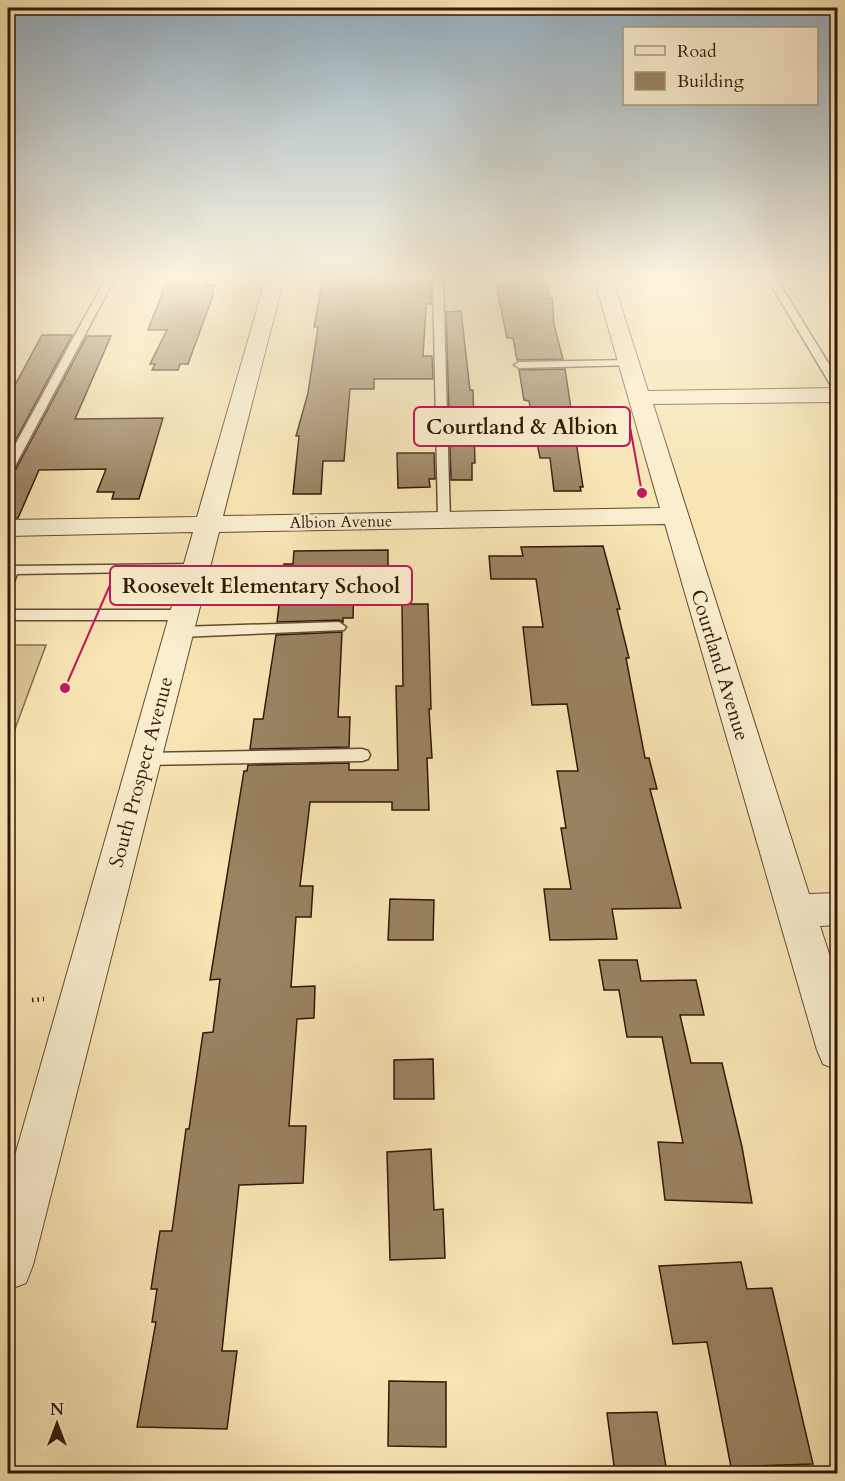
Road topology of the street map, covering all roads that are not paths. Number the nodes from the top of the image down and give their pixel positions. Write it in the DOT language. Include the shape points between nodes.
graph roads {
  1 [pos="74,347"];
  2 [pos="256,347"];
  3 [pos="440,347"];
  4 [pos="625,347"];
  5 [pos="812,347"];
  6 [pos="630,363"];
  7 [pos="519,365"];
  8 [pos="837,389"];
  9 [pos="837,395"];
  10 [pos="640,398"];
  11 [pos="8,468"];
  12 [pos="674,516"];
  13 [pos="444,520"];
  14 [pos="209,524"];
  15 [pos="8,528"];
  16 [pos="196,568"];
  17 [pos="8,580"];
  18 [pos="8,615"];
  19 [pos="182,624"];
  20 [pos="339,627"];
  21 [pos="362,754"];
  22 [pos="145,759"];
  23 [pos="837,909"];
  24 [pos="795,910"];
  25 [pos="837,1050"];
  26 [pos="8,1265"];
  1 -- 11 [label="lane"];
  2 -- 14 [label="street, South Prospect Avenue"];
  3 -- 13 [label="lane"];
  4 -- 6 [label="street, Courtland Avenue"];
  5 -- 8 [label="lane"];
  6 -- 7 [label="lane"];
  6 -- 10 [label="street, Courtland Avenue"];
  9 -- 10 [label="street"];
  10 -- 12 [label="street, Courtland Avenue"];
  12 -- 13 [label="street, Albion Avenue"];
  12 -- 24 [label="street, Courtland Avenue"];
  13 -- 14 [label="street, Albion Avenue"];
  14 -- 15 [label="street, Albion Avenue"];
  14 -- 16 [label="street, South Prospect Avenue"];
  16 -- 17 [label="lane" via="12,570"];
  16 -- 19 [label="street, South Prospect Avenue"];
  18 -- 19 [label="lane"];
  19 -- 20 [label="lane"];
  19 -- 22 [label="street, South Prospect Avenue"];
  21 -- 22 [label="lane"];
  22 -- 26 [label="street, South Prospect Avenue"];
  23 -- 24 [label="street"];
  24 -- 25 [label="street, Courtland Avenue"];
}
